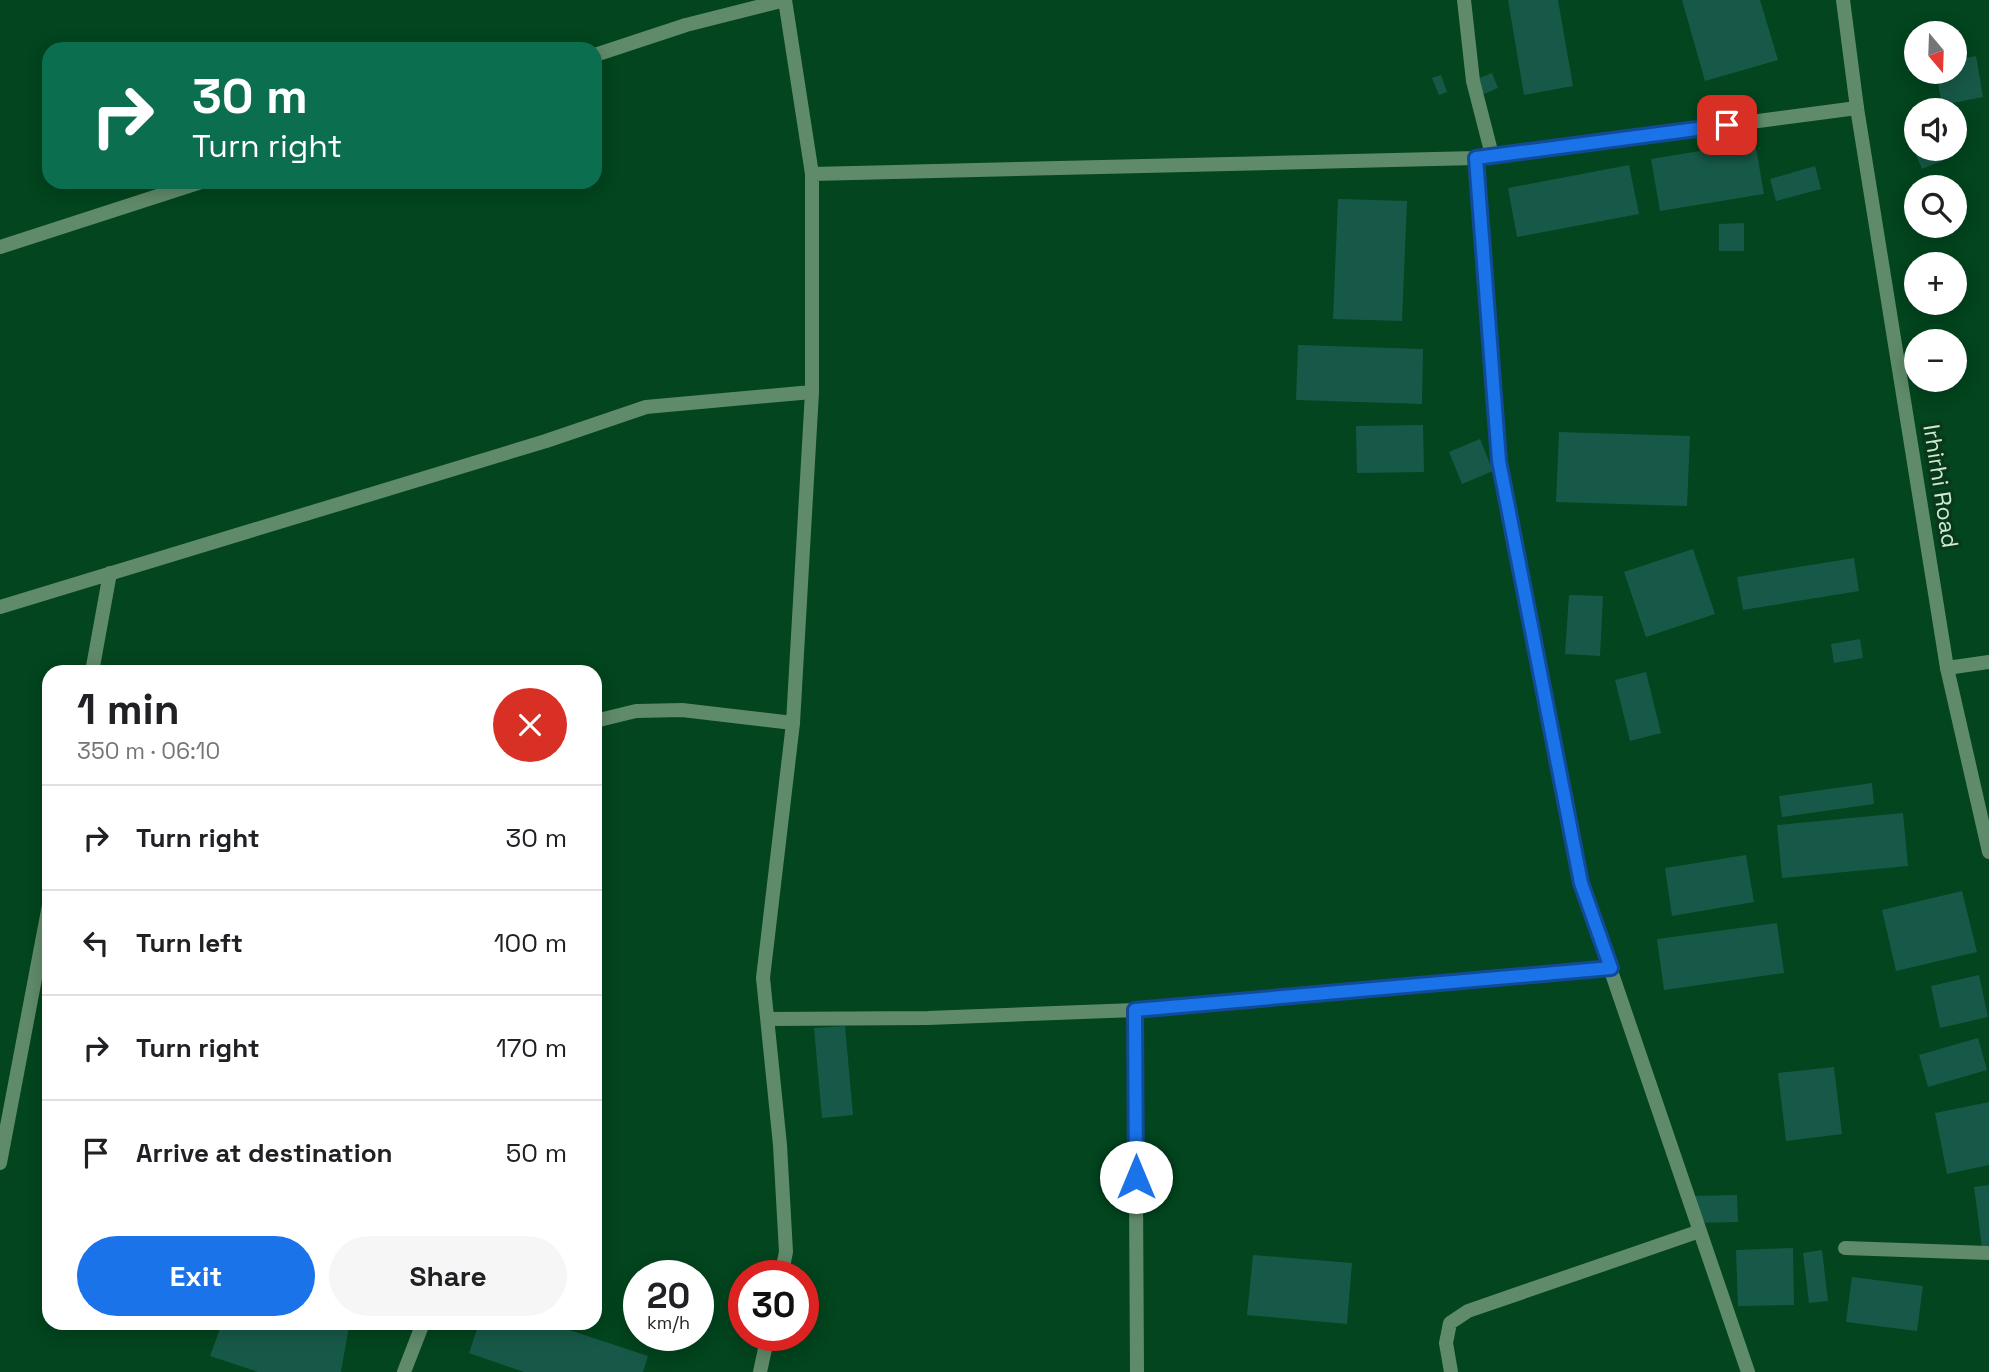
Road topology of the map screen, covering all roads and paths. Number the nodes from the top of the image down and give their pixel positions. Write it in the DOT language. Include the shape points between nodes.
graph roads {
  1 [pos="785,0"];
  2 [pos="1464,0"];
  3 [pos="1843,0"];
  4 [pos="602,53"];
  5 [pos="1857,108"];
  6 [pos="1492,155"];
  7 [pos="1476,158"];
  8 [pos="812,174"];
  9 [pos="179,189"];
  10 [pos="0,247"];
  11 [pos="812,392"];
  12 [pos="110,573"];
  13 [pos="0,607"];
  14 [pos="1989,662"];
  15 [pos="93,665"];
  16 [pos="1947,668"];
  17 [pos="602,719"];
  18 [pos="793,723"];
  19 [pos="1989,852"];
  20 [pos="42,942"];
  21 [pos="1611,968"];
  22 [pos="1135,1010"];
  23 [pos="769,1019"];
  24 [pos="0,1163"];
  25 [pos="1700,1231"];
  26 [pos="1844,1248"];
  27 [pos="1989,1253"];
  28 [pos="784,1260"];
  29 [pos="420,1330"];
  30 [pos="765,1351"];
  31 [pos="404,1372"];
  32 [pos="760,1372"];
  33 [pos="1137,1372"];
  34 [pos="1451,1372"];
  35 [pos="1748,1372"];
  1 -- 4 [label="street"];
  1 -- 8 [label="street"];
  2 -- 6 [label="street" via="1473,81"];
  3 -- 5 [label="street, Irhirhi Road"];
  5 -- 6 [label="street"];
  5 -- 16 [label="street, Irhirhi Road"];
  6 -- 7 [label="street"];
  7 -- 8 [label="street"];
  7 -- 21 [label="street" via="1499,461 1581,883"];
  8 -- 11 [label="street"];
  9 -- 10 [label="street"];
  11 -- 12 [label="street" via="646,407"];
  11 -- 18 [label="street"];
  12 -- 13 [label="street"];
  12 -- 15 [label="street"];
  14 -- 16 [label="street"];
  16 -- 19 [label="street, Irhirhi Road"];
  17 -- 18 [label="street" via="636,711 682,710"];
  18 -- 23 [label="street" via="763,978"];
  20 -- 24 [label="street"];
  21 -- 22 [label="street"];
  21 -- 25 [label="street"];
  22 -- 23 [label="street"];
  22 -- 33 [label="street"];
  23 -- 28 [label="street"];
  25 -- 34 [label="street" via="1468,1311 1450,1323 1446,1343"];
  25 -- 35 [label="street"];
  26 -- 27 [label="street"];
  29 -- 31 [label="street"];
  30 -- 32 [label="street"];
}
